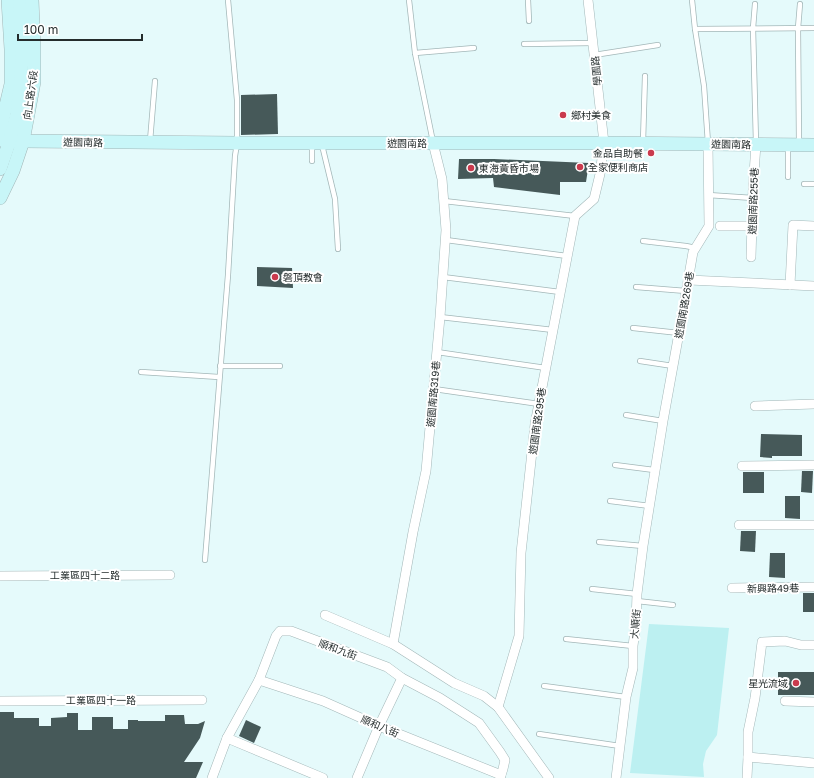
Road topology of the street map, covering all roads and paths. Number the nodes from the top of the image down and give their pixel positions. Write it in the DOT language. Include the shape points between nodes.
graph roads {
  1 [pos="8,0"];
  2 [pos="20,0"];
  3 [pos="32,0"];
  4 [pos="228,0"];
  5 [pos="409,0"];
  6 [pos="528,0"];
  7 [pos="588,0"];
  8 [pos="692,0"];
  9 [pos="755,4"];
  10 [pos="800,4"];
  11 [pos="530,21"];
  12 [pos="753,28"];
  13 [pos="798,28"];
  14 [pos="814,28"];
  15 [pos="695,29"];
  16 [pos="593,43"];
  17 [pos="524,44"];
  18 [pos="658,45"];
  19 [pos="474,48"];
  20 [pos="415,53"];
  21 [pos="594,55"];
  22 [pos="645,76"];
  23 [pos="155,81"];
  24 [pos="0,130"];
  25 [pos="5,140"];
  26 [pos="23,141"];
  27 [pos="150,142"];
  28 [pos="237,143"];
  29 [pos="317,143"];
  30 [pos="433,143"];
  31 [pos="604,143"];
  32 [pos="643,143"];
  33 [pos="708,144"];
  34 [pos="756,144"];
  35 [pos="793,144"];
  36 [pos="814,145"];
  37 [pos="312,161"];
  38 [pos="0,170"];
  39 [pos="788,177"];
  40 [pos="804,184"];
  41 [pos="814,184"];
  42 [pos="708,195"];
  43 [pos="0,198"];
  44 [pos="753,198"];
  45 [pos="444,201"];
  46 [pos="575,216"];
  47 [pos="720,226"];
  48 [pos="752,226"];
  49 [pos="814,226"];
  50 [pos="446,240"];
  51 [pos="643,240"];
  52 [pos="696,248"];
  53 [pos="338,249"];
  54 [pos="567,256"];
  55 [pos="751,257"];
  56 [pos="443,277"];
  57 [pos="689,280"];
  58 [pos="790,285"];
  59 [pos="814,286"];
  60 [pos="636,287"];
  61 [pos="687,291"];
  62 [pos="560,292"];
  63 [pos="440,317"];
  64 [pos="633,328"];
  65 [pos="553,330"];
  66 [pos="679,333"];
  67 [pos="437,352"];
  68 [pos="640,361"];
  69 [pos="220,366"];
  70 [pos="280,366"];
  71 [pos="673,366"];
  72 [pos="546,368"];
  73 [pos="141,372"];
  74 [pos="219,378"];
  75 [pos="434,389"];
  76 [pos="539,404"];
  77 [pos="814,404"];
  78 [pos="754,406"];
  79 [pos="626,415"];
  80 [pos="663,421"];
  81 [pos="615,465"];
  82 [pos="814,465"];
  83 [pos="742,466"];
  84 [pos="654,470"];
  85 [pos="610,501"];
  86 [pos="650,506"];
  87 [pos="739,525"];
  88 [pos="814,525"];
  89 [pos="599,542"];
  90 [pos="643,546"];
  91 [pos="205,560"];
  92 [pos="170,575"];
  93 [pos="0,576"];
  94 [pos="814,587"];
  95 [pos="732,588"];
  96 [pos="592,589"];
  97 [pos="637,598"];
  98 [pos="673,606"];
  99 [pos="325,615"];
  100 [pos="566,639"];
  101 [pos="393,644"];
  102 [pos="814,645"];
  103 [pos="633,646"];
  104 [pos="402,678"];
  105 [pos="259,680"];
  106 [pos="544,686"];
  107 [pos="626,697"];
  108 [pos="202,700"];
  109 [pos="0,701"];
  110 [pos="784,701"];
  111 [pos="814,702"];
  112 [pos="498,707"];
  113 [pos="379,726"];
  114 [pos="539,734"];
  115 [pos="227,738"];
  116 [pos="620,746"];
  117 [pos="748,757"];
  118 [pos="814,763"];
  119 [pos="500,776"];
  120 [pos="212,778"];
  121 [pos="323,778"];
  122 [pos="357,778"];
  123 [pos="549,778"];
  124 [pos="616,778"];
  125 [pos="747,778"];
  1 -- 24 [label="street, 向上路六段" via="11,84"];
  2 -- 25 [label="street, 向上路六段" via="21,81 17,114"];
  3 -- 26 [label="street, 向上路六段" via="34,82"];
  4 -- 28 [label="lane" via="237,100"];
  5 -- 20 [label="lane"];
  6 -- 11 [label="lane"];
  7 -- 16 [label="street, 學園路"];
  8 -- 15 [label="lane"];
  9 -- 12 [label="lane"];
  10 -- 13 [label="lane"];
  12 -- 13 [label="lane"];
  12 -- 15 [label="lane"];
  12 -- 34 [label="lane"];
  13 -- 14 [label="lane"];
  13 -- 35 [label="lane"];
  15 -- 33 [label="lane" via="704,86"];
  16 -- 17 [label="lane"];
  16 -- 21 [label="street, 學園路"];
  18 -- 21 [label="lane"];
  19 -- 20 [label="lane"];
  20 -- 30 [label="lane"];
  21 -- 31 [label="street, 學園路"];
  22 -- 32 [label="lane"];
  23 -- 27 [label="lane"];
  25 -- 26 [label="street, 遊園南路"];
  25 -- 38 [label="street, 向上路六段"];
  26 -- 27 [label="street, 遊園南路"];
  26 -- 43 [label="street, 向上路六段"];
  27 -- 28 [label="street, 遊園南路"];
  28 -- 29 [label="street, 遊園南路"];
  28 -- 69 [label="lane"];
  29 -- 30 [label="street, 遊園南路"];
  29 -- 37 [label="lane"];
  29 -- 53 [label="lane" via="335,199"];
  30 -- 31 [label="street, 遊園南路"];
  30 -- 45 [label="street, 遊園南路319巷" via="442,179"];
  31 -- 32 [label="street, 遊園南路"];
  31 -- 46 [label="street" via="594,199"];
  32 -- 33 [label="street, 遊園南路"];
  33 -- 34 [label="street, 遊園南路"];
  33 -- 42 [label="street, 遊園南路269巷"];
  34 -- 35 [label="street, 遊園南路"];
  34 -- 44 [label="street, 遊園南路255巷"];
  35 -- 36 [label="street, 遊園南路"];
  35 -- 39 [label="lane"];
  40 -- 41 [label="lane"];
  42 -- 44 [label="lane"];
  42 -- 52 [label="street, 遊園南路269巷" via="709,226"];
  44 -- 48 [label="street, 遊園南路255巷"];
  45 -- 46 [label="lane"];
  45 -- 50 [label="street, 遊園南路319巷"];
  46 -- 54 [label="street, 遊園南路295巷"];
  47 -- 48 [label="street"];
  48 -- 55 [label="street, 遊園南路255巷"];
  49 -- 58 [label="street" via="793,225"];
  50 -- 54 [label="lane"];
  50 -- 56 [label="street, 遊園南路319巷"];
  51 -- 52 [label="lane"];
  52 -- 57 [label="street, 遊園南路269巷" via="693,252"];
  54 -- 62 [label="street, 遊園南路295巷"];
  56 -- 62 [label="lane"];
  56 -- 63 [label="street, 遊園南路319巷"];
  57 -- 58 [label="street"];
  57 -- 61 [label="street, 遊園南路269巷"];
  58 -- 59 [label="street"];
  60 -- 61 [label="lane"];
  61 -- 66 [label="street, 遊園南路269巷"];
  62 -- 65 [label="street, 遊園南路295巷"];
  63 -- 65 [label="lane"];
  63 -- 67 [label="street, 遊園南路319巷"];
  64 -- 66 [label="lane"];
  65 -- 72 [label="street, 遊園南路295巷"];
  66 -- 71 [label="street, 遊園南路269巷"];
  67 -- 72 [label="lane"];
  67 -- 75 [label="street, 遊園南路319巷"];
  68 -- 71 [label="lane"];
  69 -- 70 [label="lane"];
  69 -- 74 [label="lane"];
  71 -- 80 [label="street, 遊園南路269巷"];
  72 -- 76 [label="street, 遊園南路295巷"];
  73 -- 74 [label="lane"];
  74 -- 91 [label="lane"];
  75 -- 76 [label="lane"];
  75 -- 101 [label="street, 遊園南路319巷" via="426,471"];
  76 -- 112 [label="street, 遊園南路295巷" via="522,553 519,636"];
  77 -- 78 [label="street"];
  79 -- 80 [label="lane"];
  80 -- 84 [label="street, 遊園南路269巷"];
  81 -- 84 [label="lane"];
  82 -- 83 [label="street"];
  84 -- 86 [label="street, 大順街"];
  85 -- 86 [label="lane"];
  86 -- 90 [label="street, 大順街"];
  87 -- 88 [label="street"];
  89 -- 90 [label="lane"];
  90 -- 97 [label="street, 大順街"];
  92 -- 93 [label="street, 工業區四十二路"];
  94 -- 95 [label="street, 新興路49巷"];
  96 -- 97 [label="lane"];
  97 -- 98 [label="lane"];
  97 -- 103 [label="street, 大順街"];
  99 -- 101 [label="street"];
  100 -- 103 [label="lane"];
  101 -- 112 [label="street" via="454,683 484,696"];
  102 -- 117 [label="street" via="786,641 762,642 748,732"];
  103 -- 107 [label="street, 大順街" via="633,668"];
  104 -- 105 [label="street, 順和九街" via="387,667 291,631 280,631"];
  104 -- 113 [label="street"];
  104 -- 119 [label="street, 順和九街" via="480,723 505,760"];
  105 -- 113 [label="street, 順和八街" via="323,701"];
  105 -- 115 [label="street, 順和九街"];
  106 -- 107 [label="lane"];
  107 -- 116 [label="street, 大順街"];
  108 -- 109 [label="street, 工業區四十一路"];
  110 -- 111 [label="street"];
  112 -- 123 [label="street"];
  113 -- 119 [label="street, 順和八街"];
  113 -- 122 [label="street"];
  114 -- 116 [label="lane"];
  115 -- 120 [label="street, 順和九街"];
  115 -- 121 [label="street"];
  116 -- 124 [label="street, 大順街"];
  117 -- 118 [label="street"];
  117 -- 125 [label="street"];
}
